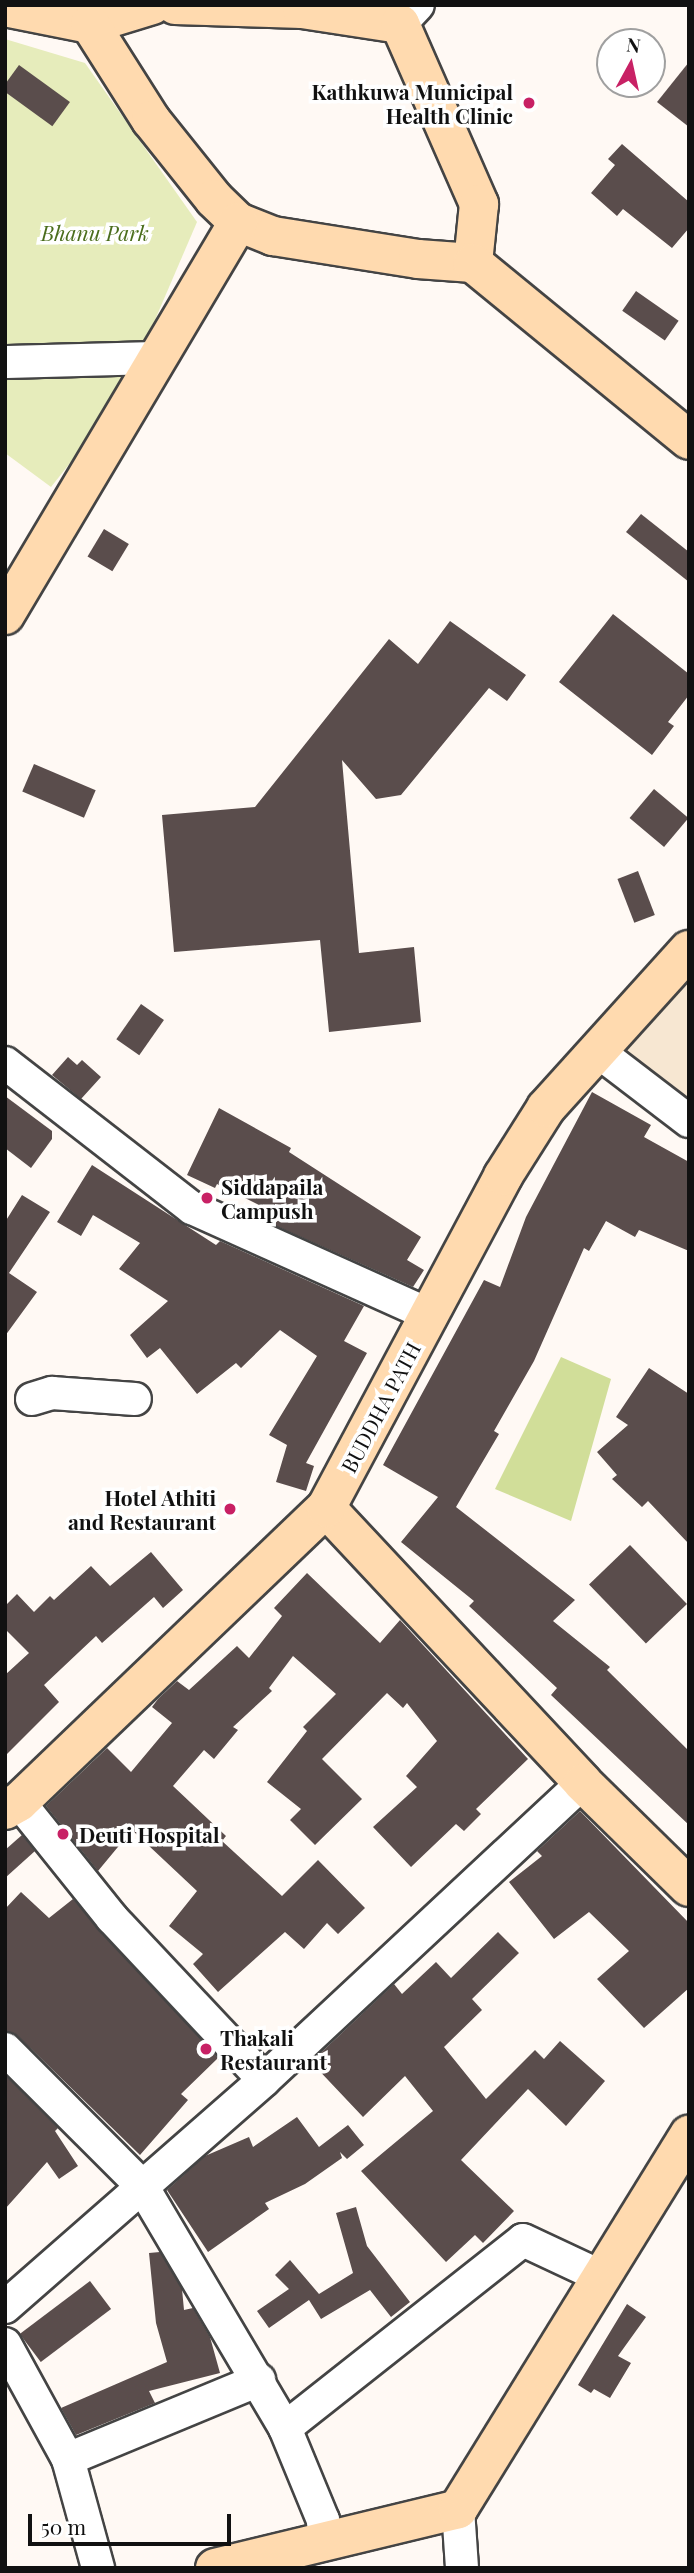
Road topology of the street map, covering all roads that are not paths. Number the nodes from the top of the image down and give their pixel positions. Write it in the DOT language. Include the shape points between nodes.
graph roads {
  1 [pos="152,5"];
  2 [pos="175,5"];
  3 [pos="5,7"];
  4 [pos="409,15"];
  5 [pos="90,24"];
  6 [pos="238,222"];
  7 [pos="473,263"];
  8 [pos="157,358"];
  9 [pos="5,362"];
  10 [pos="689,440"];
  11 [pos="5,615"];
  12 [pos="689,950"];
  13 [pos="596,1050"];
  14 [pos="5,1063"];
  15 [pos="689,1121"];
  16 [pos="430,1315"];
  17 [pos="32,1399"];
  18 [pos="135,1399"];
  19 [pos="326,1508"];
  20 [pos="583,1783"];
  21 [pos="12,1806"];
  22 [pos="689,1887"];
  23 [pos="5,2049"];
  24 [pos="264,2080"];
  25 [pos="689,2135"];
  26 [pos="142,2186"];
  27 [pos="604,2278"];
  28 [pos="5,2307"];
  29 [pos="5,2344"];
  30 [pos="258,2380"];
  31 [pos="285,2428"];
  32 [pos="68,2459"];
  33 [pos="458,2509"];
  34 [pos="324,2542"];
  35 [pos="99,2568"];
  36 [pos="215,2568"];
  37 [pos="462,2568"];
  1 -- 5 [label="street"];
  2 -- 4 [label="street"];
  3 -- 5 [label="street"];
  4 -- 7 [label="street" via="479,204"];
  5 -- 6 [label="street" via="151,120"];
  6 -- 7 [label="street" via="273,236"];
  6 -- 8 [label="street"];
  7 -- 10 [label="street"];
  8 -- 9 [label="street"];
  8 -- 11 [label="street"];
  12 -- 13 [label="street, BUDDHA PATH"];
  13 -- 15 [label="street"];
  13 -- 16 [label="street, BUDDHA PATH" via="546,1108 503,1176"];
  14 -- 16 [label="street" via="192,1208"];
  16 -- 19 [label="street, BUDDHA PATH"];
  17 -- 18 [label="street" via="52,1393"];
  19 -- 20 [label="street"];
  19 -- 21 [label="street, BUDDHA PATH"];
  20 -- 22 [label="street"];
  20 -- 24 [label="street"];
  21 -- 24 [label="street"];
  23 -- 26 [label="street"];
  24 -- 26 [label="street"];
  25 -- 27 [label="street"];
  26 -- 28 [label="street"];
  26 -- 30 [label="street"];
  27 -- 31 [label="street" via="523,2239"];
  27 -- 33 [label="street"];
  29 -- 32 [label="street"];
  30 -- 31 [label="street"];
  30 -- 32 [label="street"];
  31 -- 34 [label="street" via="323,2520"];
  32 -- 35 [label="street"];
  33 -- 34 [label="street"];
  33 -- 37 [label="street"];
  34 -- 36 [label="street"];
}
